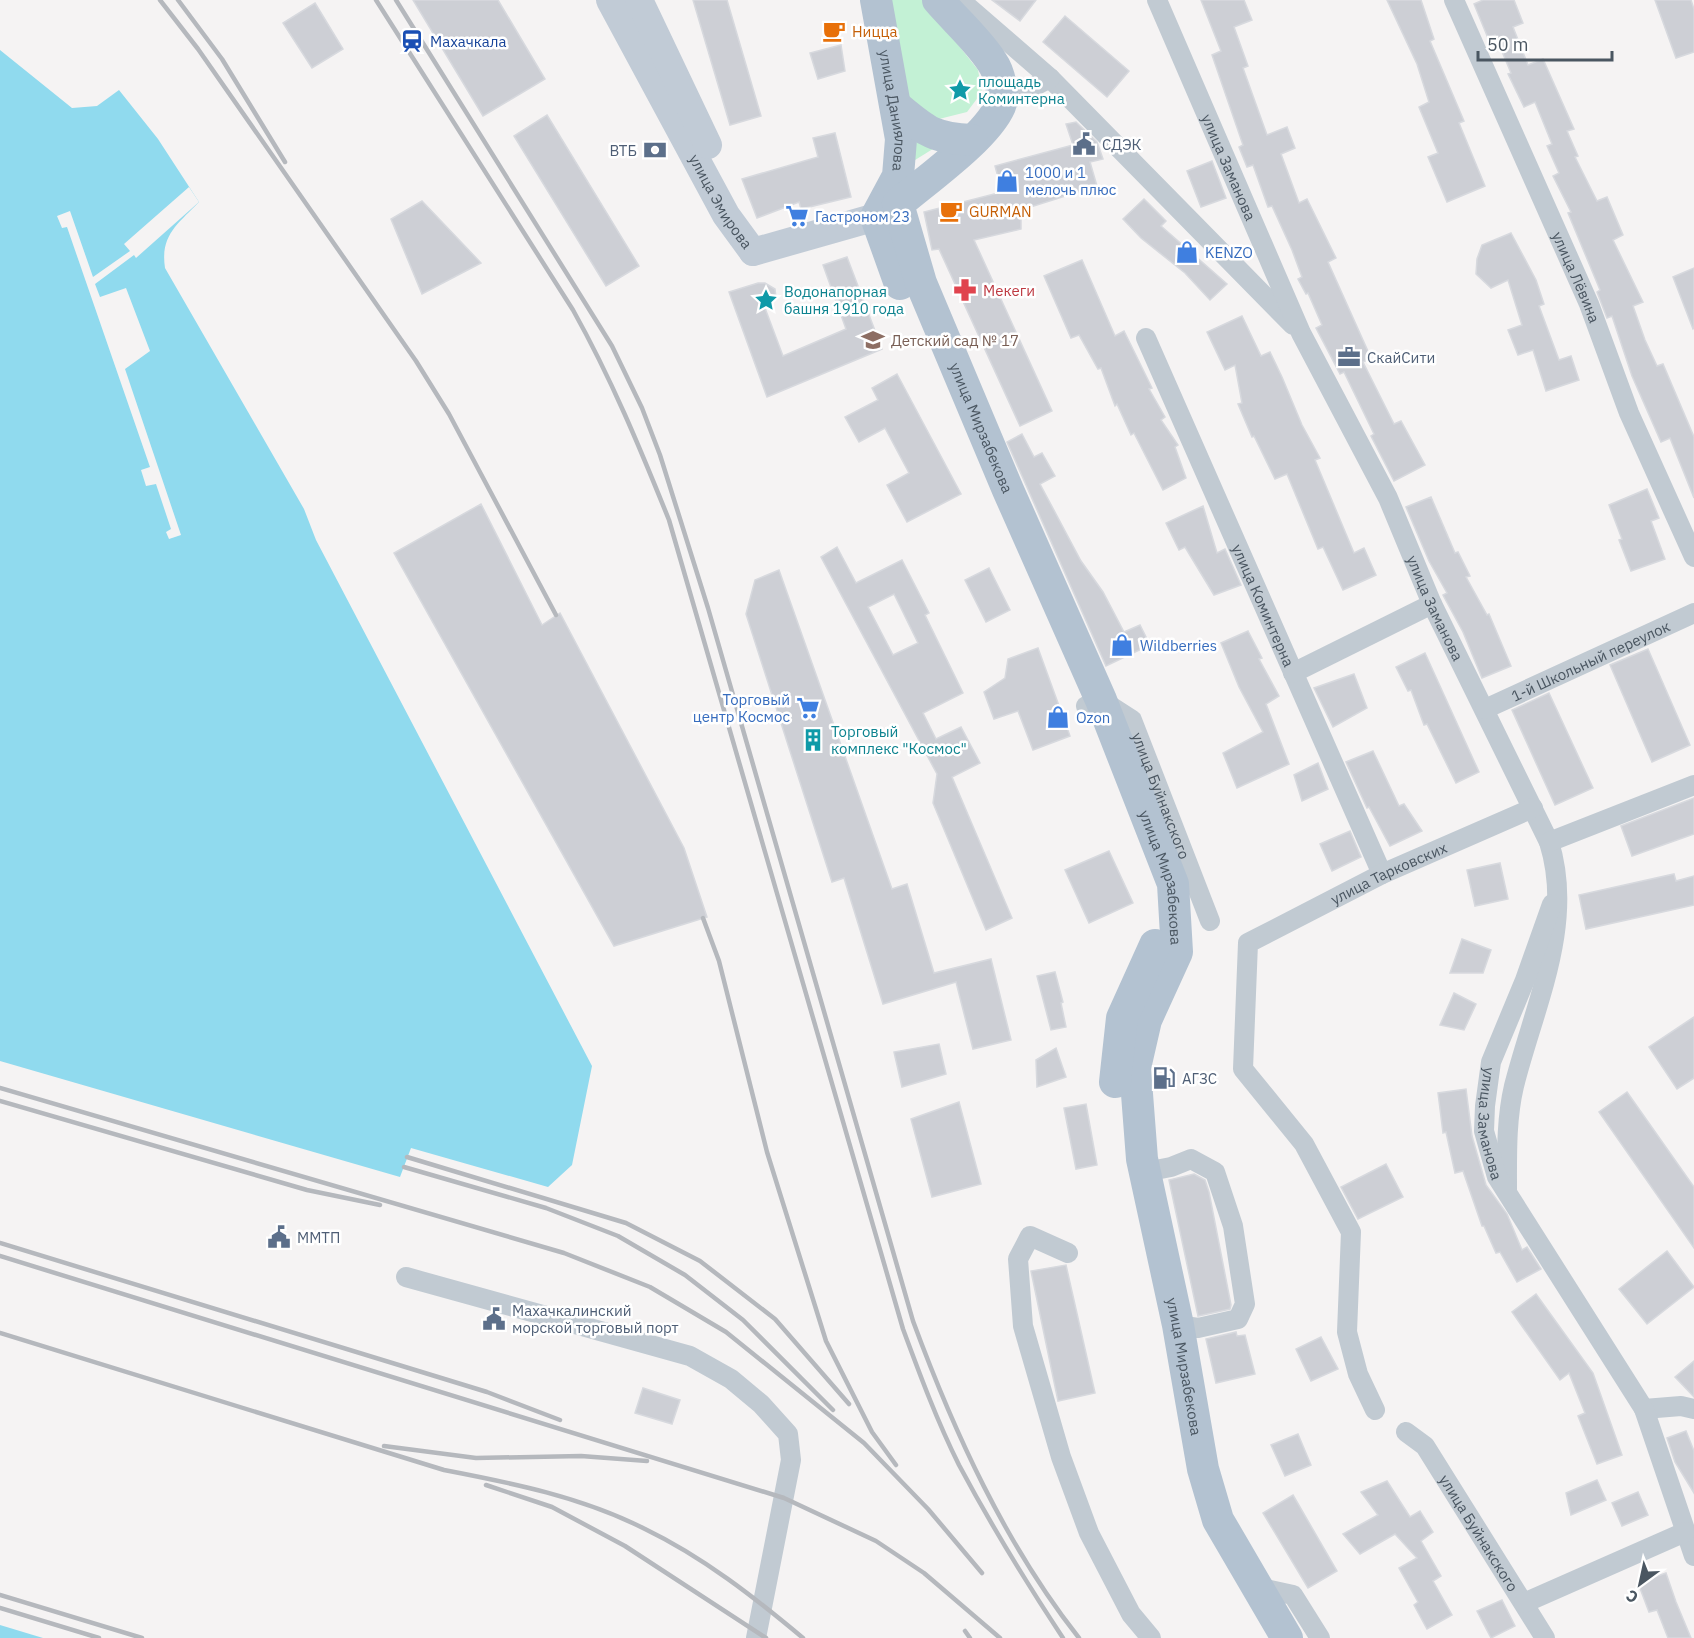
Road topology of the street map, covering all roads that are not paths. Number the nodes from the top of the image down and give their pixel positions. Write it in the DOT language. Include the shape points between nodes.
graph roads {
  1 [pos="610,0"];
  2 [pos="639,0"];
  3 [pos="876,0"];
  4 [pos="938,0"];
  5 [pos="960,0"];
  6 [pos="1157,0"];
  7 [pos="1454,0"];
  8 [pos="1050,78"];
  9 [pos="1001,104"];
  10 [pos="897,107"];
  11 [pos="972,140"];
  12 [pos="887,210"];
  13 [pos="753,252"];
  14 [pos="1301,333"];
  15 [pos="1146,338"];
  16 [pos="1694,557"];
  17 [pos="1432,604"];
  18 [pos="1694,613"];
  19 [pos="1293,673"];
  20 [pos="1093,703"];
  21 [pos="1485,709"];
  22 [pos="1694,785"];
  23 [pos="1533,808"];
  24 [pos="1549,842"];
  25 [pos="1382,874"];
  26 [pos="1558,887"];
  27 [pos="1210,921"];
  28 [pos="1145,1172"];
  29 [pos="1507,1190"];
  30 [pos="1068,1253"];
  31 [pos="406,1277"];
  32 [pos="1178,1325"];
  33 [pos="1644,1409"];
  34 [pos="1694,1409"];
  35 [pos="1375,1410"];
  36 [pos="1406,1432"];
  37 [pos="1685,1532"];
  38 [pos="1694,1556"];
  39 [pos="1257,1587"];
  40 [pos="1524,1604"];
  41 [pos="756,1638"];
  42 [pos="1150,1638"];
  43 [pos="1263,1638"];
  44 [pos="1287,1638"];
  45 [pos="1320,1638"];
  46 [pos="1545,1638"];
  1 -- 13 [label="street, улица Эмирова" via="726,215"];
  2 -- 13 [label="street, улица Эмирова" via="737,206"];
  3 -- 10 [label="main road, улица Даниялова"];
  4 -- 9 [label="main road" via="993,62"];
  5 -- 8 [label="street, улица Заманова"];
  6 -- 14 [label="street, улица Заманова"];
  7 -- 16 [label="street, улица Лёвина"];
  8 -- 9 [label="street"];
  8 -- 14 [label="street, улица Заманова"];
  9 -- 11 [label="main road, улица Даниялова"];
  10 -- 11 [label="main road" via="942,139"];
  10 -- 12 [label="main road, улица Даниялова" via="901,139 898,176"];
  11 -- 12 [label="main road, улица Даниялова"];
  12 -- 13 [label="street"];
  12 -- 20 [label="main road, улица Мирзабекова" via="1008,490"];
  14 -- 17 [label="street, улица Заманова" via="1388,498"];
  15 -- 19 [label="street, улица Коминтерна"];
  17 -- 19 [label="street"];
  17 -- 21 [label="street, улица Заманова"];
  18 -- 21 [label="street, 1-й Школьный переулок"];
  19 -- 25 [label="street, улица Коминтерна"];
  20 -- 27 [label="street, улица Буйнакского" via="1132,720"];
  20 -- 28 [label="main road, улица Мирзабекова" via="1173,884 1176,952 1146,1020 1135,1068"];
  20 -- 43 [label="main road, улица Мирзабекова" via="1156,889 1155,948 1122,1018 1115,1068 1123,1162 1185,1472 1203,1526"];
  21 -- 23 [label="street, улица Заманова"];
  22 -- 24 [label="street"];
  23 -- 24 [label="street, улица Заманова"];
  23 -- 25 [label="street, улица Тарковских"];
  24 -- 26 [label="street, улица Заманова"];
  25 -- 35 [label="street, улица Тарковских" via="1248,943 1243,1069 1304,1144 1351,1232 1347,1332 1358,1374"];
  26 -- 29 [label="street, улица Заманова" via="1555,943 1514,1088 1508,1124"];
  26 -- 29 [label="street, улица Заманова" via="1491,1062 1487,1082 1484,1131 1497,1177"];
  28 -- 32 [label="main road, улица Мирзабекова"];
  28 -- 32 [label="street" via="1191,1159 1215,1172 1233,1226 1245,1304 1238,1319 1198,1328"];
  29 -- 33 [label="street, улица Заманова"];
  30 -- 42 [label="street" via="1030,1236 1018,1259 1023,1326 1061,1457 1089,1533 1131,1614"];
  31 -- 41 [label="street" via="690,1356 731,1379 761,1404 788,1434 791,1460"];
  32 -- 39 [label="main road, улица Мирзабекова" via="1203,1469 1218,1520"];
  33 -- 34 [label="street"];
  33 -- 37 [label="street, улица Заманова"];
  36 -- 40 [label="street, улица Буйнакского" via="1425,1446"];
  37 -- 38 [label="street, улица Заманова"];
  37 -- 40 [label="street"];
  39 -- 44 [label="main road, улица Мирзабекова"];
  39 -- 45 [label="street" via="1293,1595"];
  40 -- 46 [label="street, улица Буйнакского"];
}
